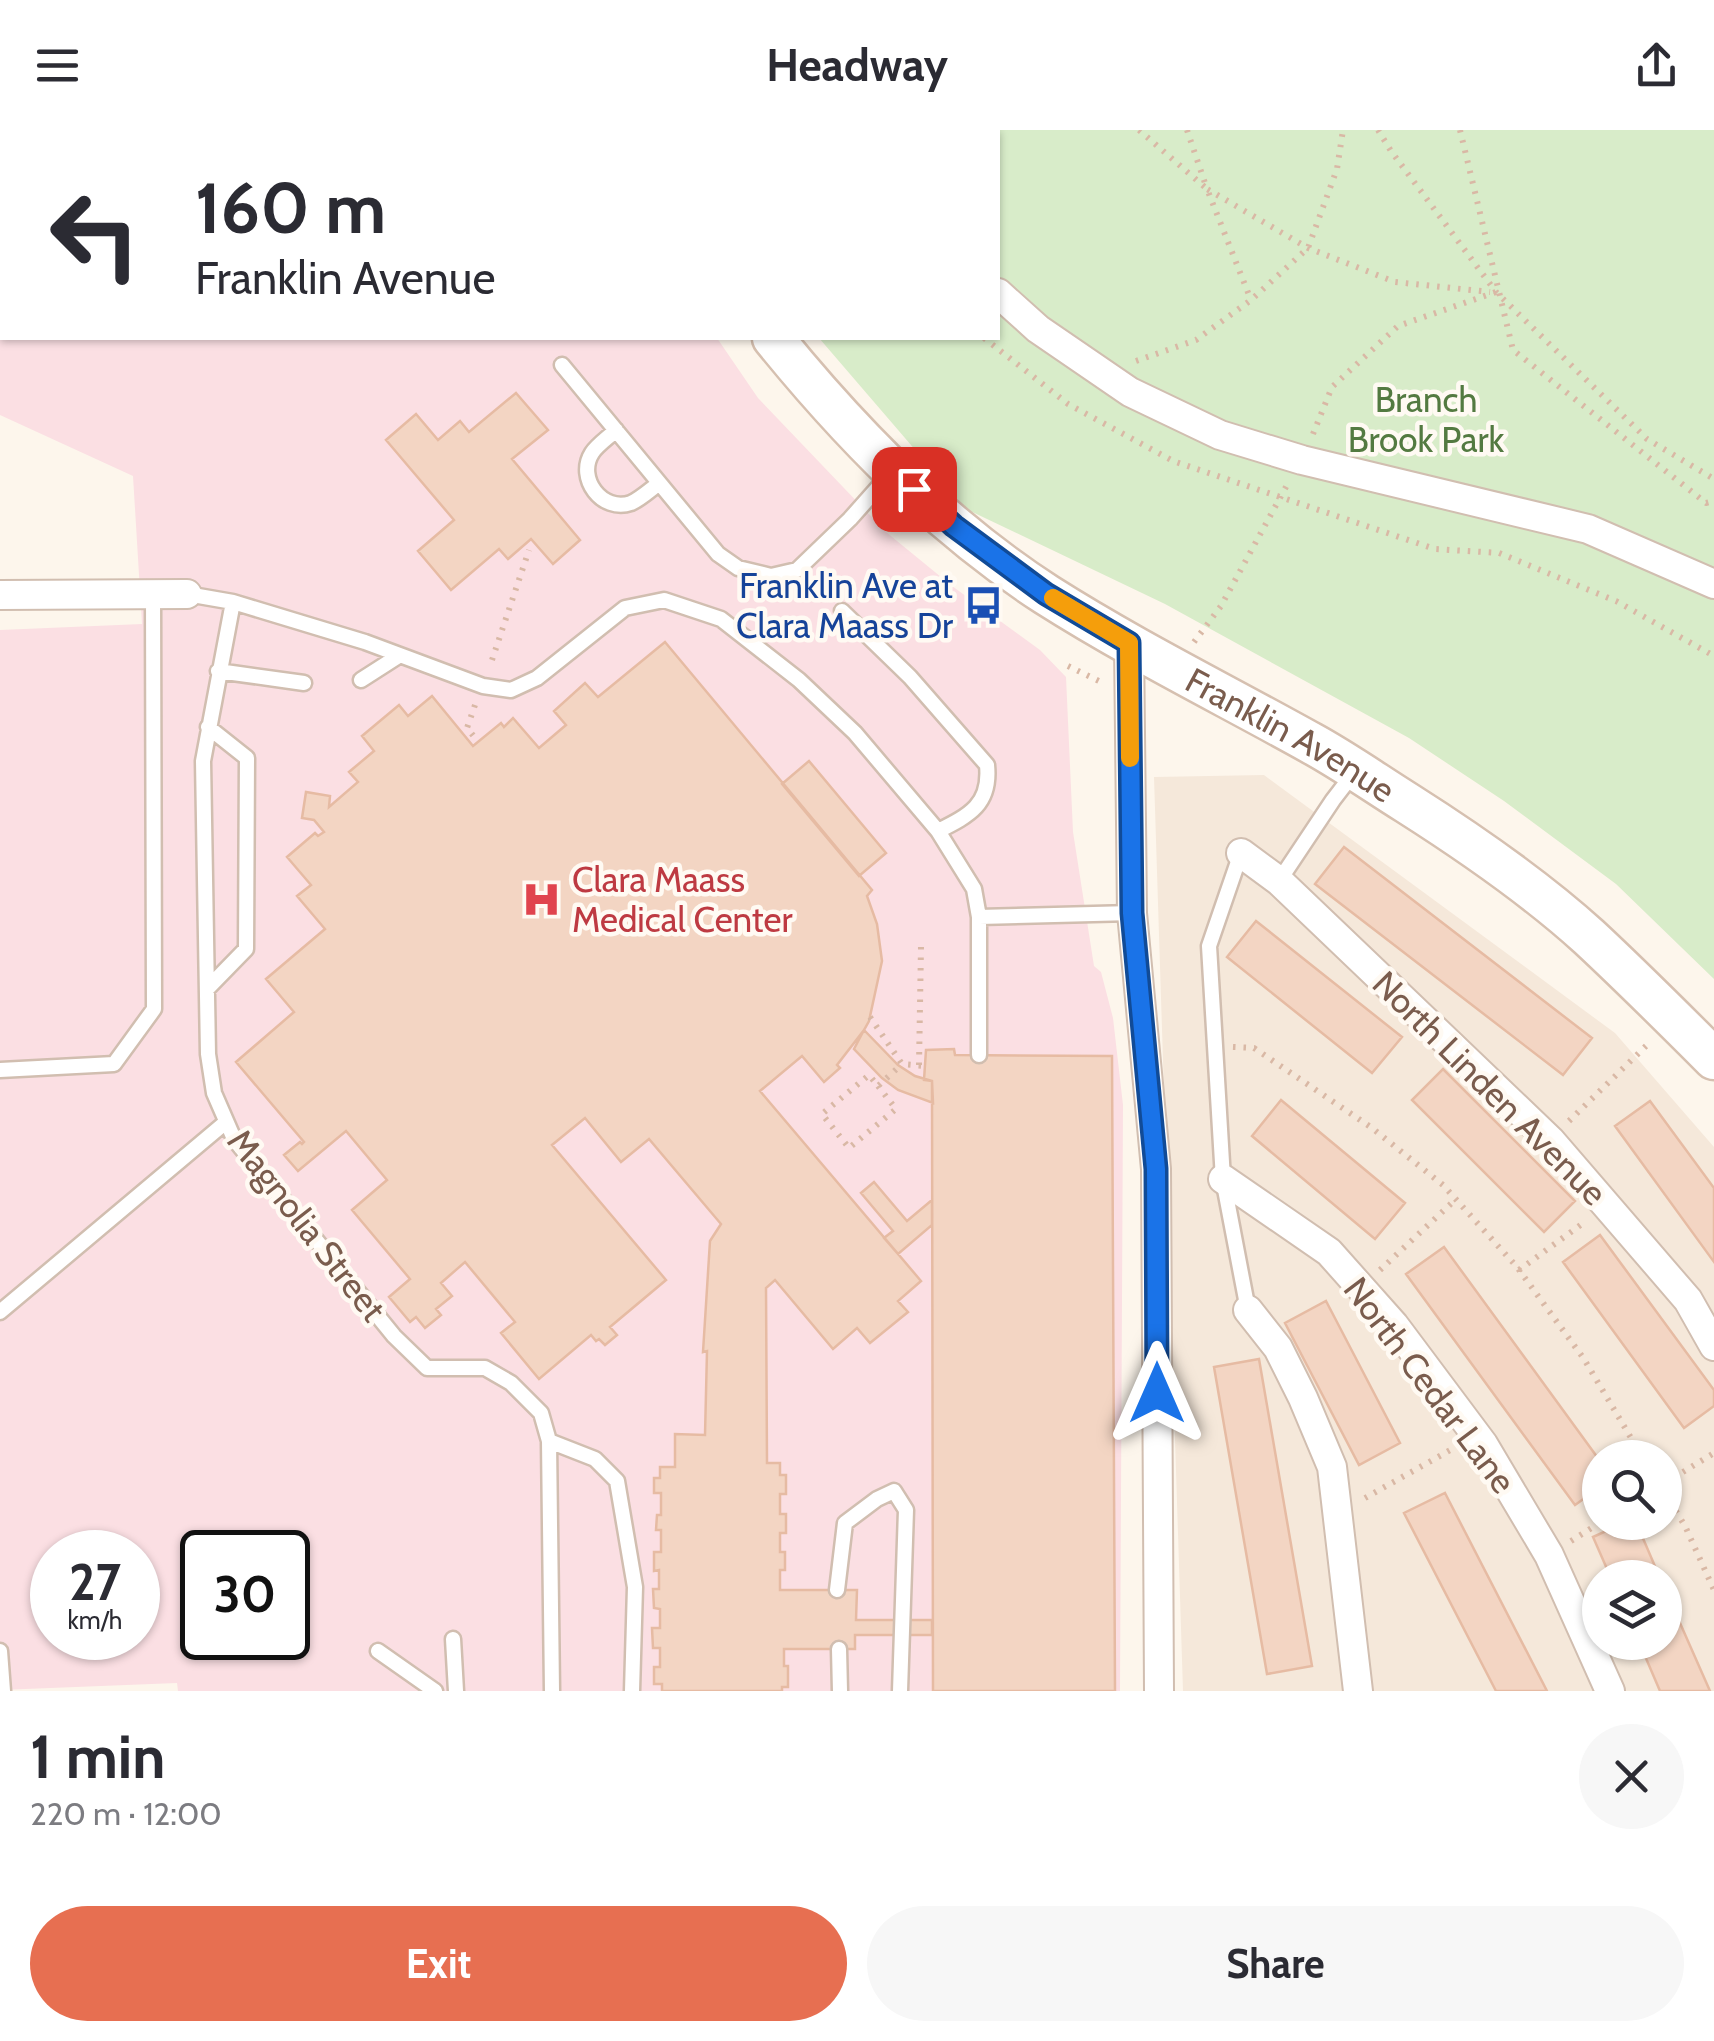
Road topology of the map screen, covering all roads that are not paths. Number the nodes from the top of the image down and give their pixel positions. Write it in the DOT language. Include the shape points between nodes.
graph roads {
  1 [pos="1000,295"];
  2 [pos="775,340"];
  3 [pos="562,365"];
  4 [pos="616,430"];
  5 [pos="894,470"];
  6 [pos="658,484"];
  7 [pos="1714,584"];
  8 [pos="153,594"];
  9 [pos="186,594"];
  10 [pos="0,595"];
  11 [pos="233,602"];
  12 [pos="842,612"];
  13 [pos="1129,643"];
  14 [pos="400,654"];
  15 [pos="218,671"];
  16 [pos="361,680"];
  17 [pos="304,683"];
  18 [pos="208,727"];
  19 [pos="1355,771"];
  20 [pos="938,832"];
  21 [pos="1241,853"];
  22 [pos="1279,880"];
  23 [pos="1132,913"];
  24 [pos="979,917"];
  25 [pos="206,989"];
  26 [pos="979,1055"];
  27 [pos="1714,1059"];
  28 [pos="0,1070"];
  29 [pos="226,1122"];
  30 [pos="1223,1178"];
  31 [pos="1248,1310"];
  32 [pos="0,1312"];
  33 [pos="1714,1346"];
  34 [pos="549,1440"];
  35 [pos="837,1590"];
  36 [pos="453,1639"];
  37 [pos="839,1649"];
  38 [pos="0,1650"];
  39 [pos="378,1652"];
  40 [pos="1,1664"];
  41 [pos="2,1691"];
  42 [pos="435,1691"];
  43 [pos="456,1691"];
  44 [pos="552,1691"];
  45 [pos="632,1691"];
  46 [pos="840,1691"];
  47 [pos="900,1691"];
  48 [pos="1159,1691"];
  49 [pos="1358,1691"];
  50 [pos="1610,1691"];
  1 -- 7 [label="street" via="1130,392 1220,435 1588,529"];
  2 -- 5 [label="main road, Franklin Avenue"];
  3 -- 4 [label="lane"];
  4 -- 6 [label="lane"];
  4 -- 6 [label="lane" via="592,454 586,474 592,490 610,504 630,503"];
  5 -- 6 [label="lane" via="796,570 772,576 738,568 718,554"];
  5 -- 13 [label="main road, Franklin Avenue" via="954,526 1046,594"];
  8 -- 9 [label="street"];
  8 -- 10 [label="street"];
  8 -- 28 [label="lane" via="154,1009 114,1064"];
  9 -- 11 [label="lane"];
  11 -- 14 [label="lane"];
  11 -- 15 [label="lane, Magnolia Street"];
  12 -- 20 [label="lane" via="987,765 989,784 977,806"];
  13 -- 19 [label="main road, Franklin Avenue"];
  13 -- 23 [label="street"];
  14 -- 16 [label="lane"];
  14 -- 20 [label="lane" via="511,690 625,608 664,600 721,619 800,680 856,733"];
  15 -- 17 [label="lane"];
  15 -- 18 [label="lane, Magnolia Street"];
  18 -- 25 [label="lane, Magnolia Street"];
  18 -- 25 [label="lane" via="247,758 246,949"];
  19 -- 22 [label="lane"];
  19 -- 27 [label="main road, Franklin Avenue" via="1499,864 1587,936"];
  20 -- 24 [label="lane" via="974,889"];
  21 -- 22 [label="street, North Linden Avenue"];
  21 -- 30 [label="lane" via="1209,946"];
  22 -- 33 [label="street, North Linden Avenue" via="1550,1140 1688,1300"];
  23 -- 24 [label="lane"];
  23 -- 48 [label="street" via="1156,1169"];
  24 -- 26 [label="lane"];
  25 -- 29 [label="lane, Magnolia Street" via="214,1094"];
  29 -- 32 [label="lane"];
  29 -- 34 [label="lane, Magnolia Street" via="394,1336 427,1368 485,1368 511,1383 541,1413"];
  30 -- 31 [label="lane"];
  30 -- 50 [label="street, North Cedar Lane" via="1329,1252 1394,1324 1476,1435 1548,1555"];
  31 -- 49 [label="street" via="1278,1348 1332,1467"];
  34 -- 44 [label="lane, Magnolia Street"];
  34 -- 45 [label="lane" via="594,1459 616,1481 634,1587"];
  35 -- 47 [label="lane" via="845,1523 894,1491 906,1510"];
  36 -- 43 [label="lane"];
  37 -- 46 [label="lane"];
  38 -- 40 [label="lane"];
  39 -- 42 [label="lane"];
  40 -- 41 [label="lane"];
}
